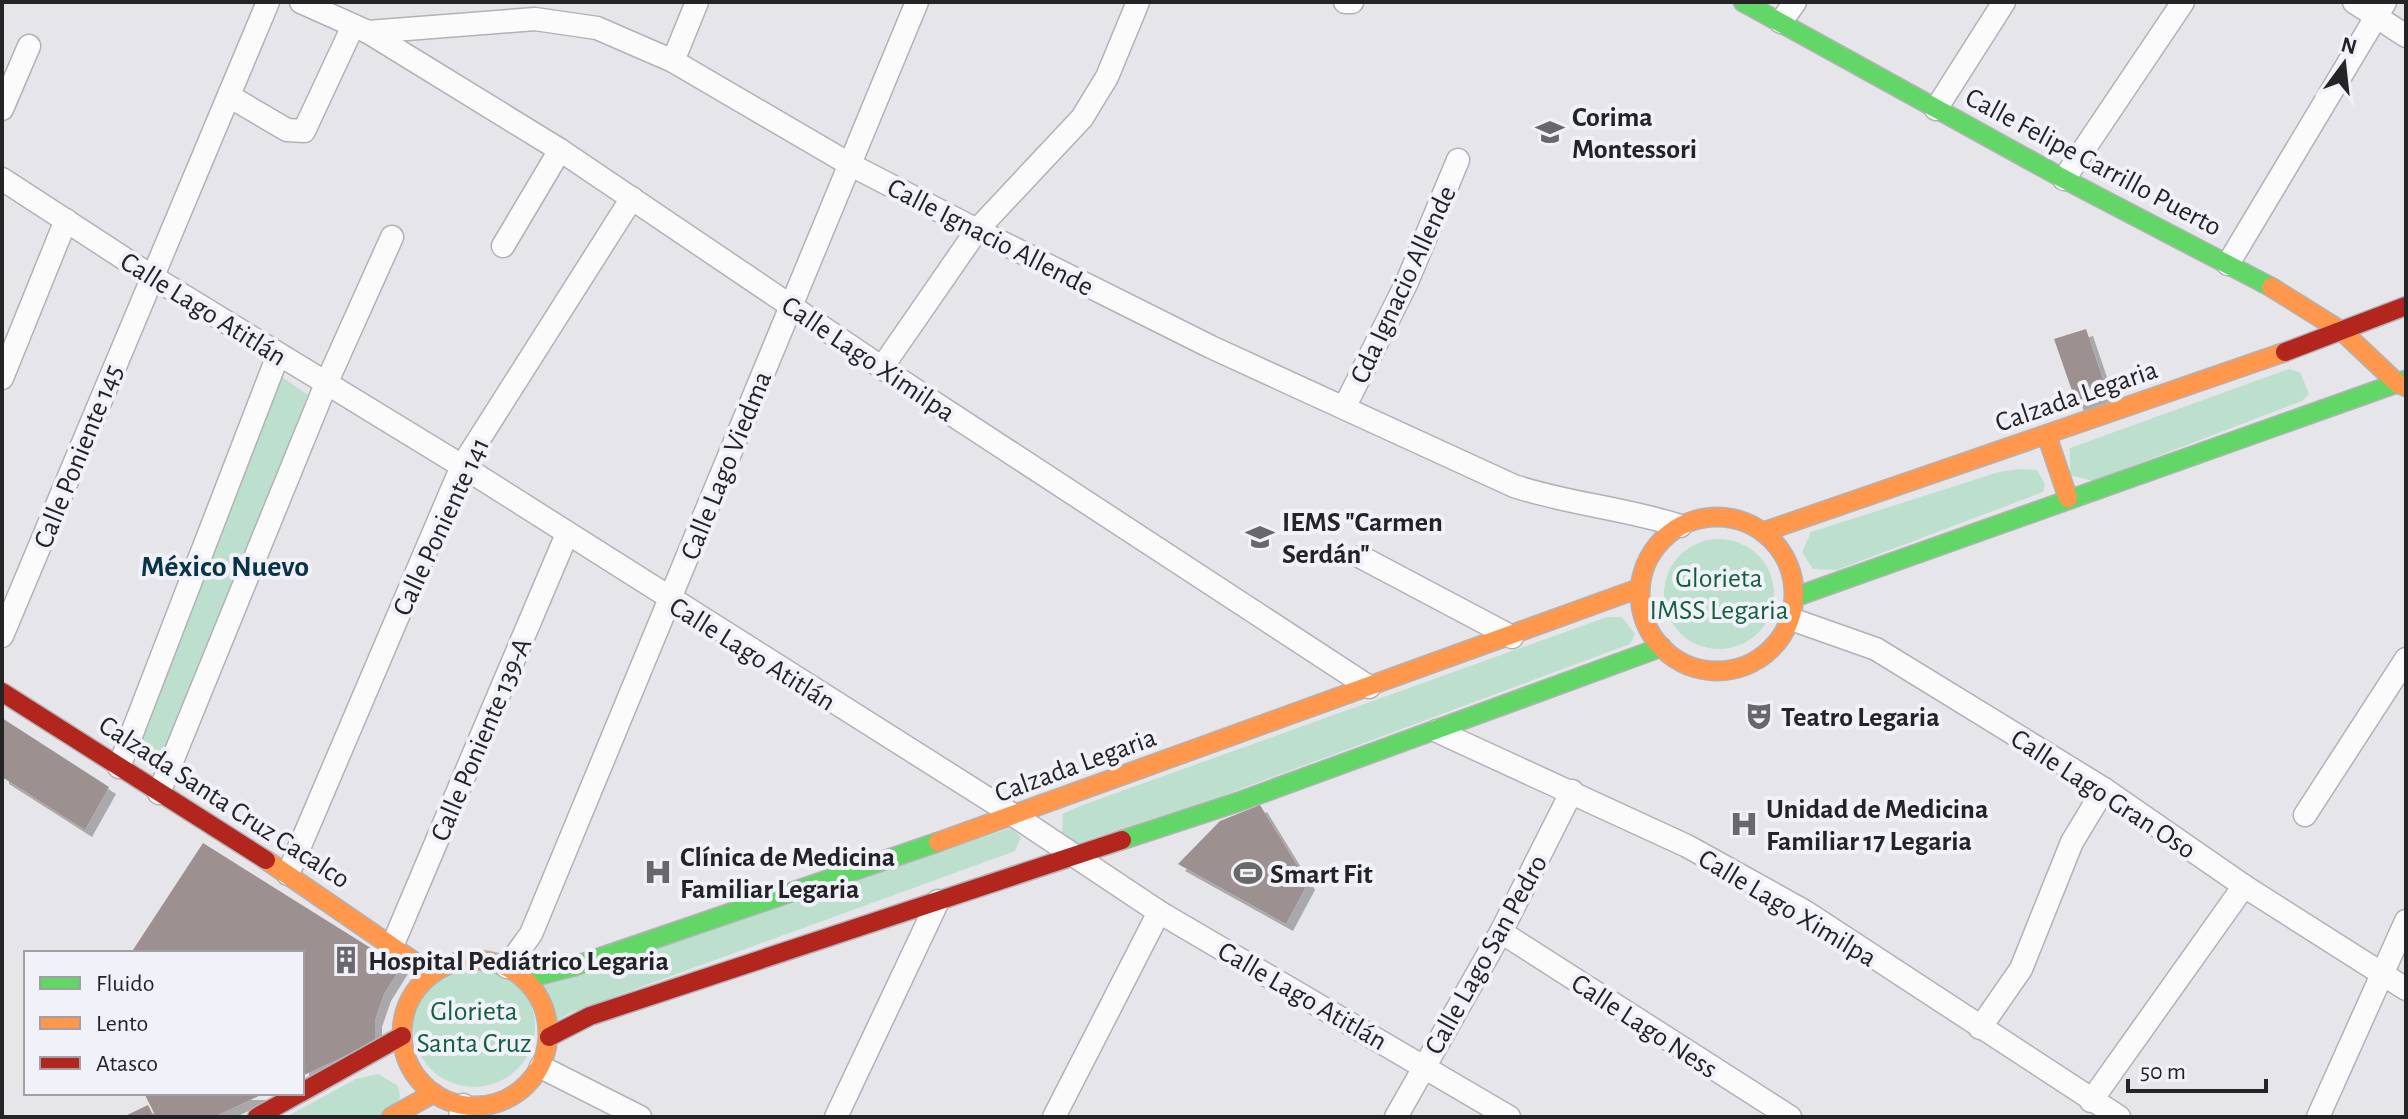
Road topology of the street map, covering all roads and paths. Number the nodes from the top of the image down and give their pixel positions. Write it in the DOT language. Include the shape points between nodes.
graph roads {
  1 [pos="268,2"];
  2 [pos="301,2"];
  3 [pos="697,2"];
  4 [pos="917,2"];
  5 [pos="1138,2"];
  6 [pos="1743,2"];
  7 [pos="1795,2"];
  8 [pos="2004,2"];
  9 [pos="2183,2"];
  10 [pos="2354,2"];
  11 [pos="2381,9"];
  12 [pos="1781,22"];
  13 [pos="360,29"];
  14 [pos="2406,36"];
  15 [pos="29,46"];
  16 [pos="673,61"];
  17 [pos="229,96"];
  18 [pos="2,109"];
  19 [pos="1936,109"];
  20 [pos="560,150"];
  21 [pos="1458,160"];
  22 [pos="851,165"];
  23 [pos="2,179"];
  24 [pos="2064,179"];
  25 [pos="632,198"];
  26 [pos="66,220"];
  27 [pos="977,230"];
  28 [pos="392,237"];
  29 [pos="503,246"];
  30 [pos="2228,264"];
  31 [pos="151,276"];
  32 [pos="791,304"];
  33 [pos="2406,306"];
  34 [pos="2343,332"];
  35 [pos="278,355"];
  36 [pos="883,366"];
  37 [pos="2,378"];
  38 [pos="2403,383"];
  39 [pos="326,384"];
  40 [pos="1345,406"];
  41 [pos="2047,436"];
  42 [pos="462,466"];
  43 [pos="2068,498"];
  44 [pos="1680,526"];
  45 [pos="1763,532"];
  46 [pos="567,534"];
  47 [pos="1361,557"];
  48 [pos="1640,588"];
  49 [pos="670,600"];
  50 [pos="1793,608"];
  51 [pos="2,636"];
  52 [pos="1512,637"];
  53 [pos="1662,647"];
  54 [pos="2406,659"];
  55 [pos="1369,687"];
  56 [pos="2,692"];
  57 [pos="1437,731"];
  58 [pos="119,767"];
  59 [pos="2104,789"];
  60 [pos="1572,791"];
  61 [pos="159,793"];
  62 [pos="2305,815"];
  63 [pos="1015,816"];
  64 [pos="1075,857"];
  65 [pos="288,874"];
  66 [pos="2244,886"];
  67 [pos="938,901"];
  68 [pos="1159,912"];
  69 [pos="2406,921"];
  70 [pos="1501,932"];
  71 [pos="393,944"];
  72 [pos="413,963"];
  73 [pos="516,973"];
  74 [pos="432,974"];
  75 [pos="2380,975"];
  76 [pos="418,988"];
  77 [pos="2406,989"];
  78 [pos="1980,1028"];
  79 [pos="402,1036"];
  80 [pos="549,1037"];
  81 [pos="1424,1066"];
  82 [pos="541,1067"];
  83 [pos="304,1091"];
  84 [pos="434,1093"];
  85 [pos="297,1095"];
  86 [pos="2091,1101"];
  87 [pos="462,1111"];
  88 [pos="257,1117"];
  89 [pos="391,1117"];
  90 [pos="640,1117"];
  91 [pos="836,1117"];
  92 [pos="1054,1117"];
  93 [pos="1396,1117"];
  94 [pos="1509,1117"];
  95 [pos="1790,1117"];
  96 [pos="2119,1117"];
  97 [pos="2318,1117"];
  1 -- 17 [label="street, Calle Poniente 145"];
  2 -- 13 [label="street, Calle Ignacio Allende"];
  3 -- 16 [label="street"];
  4 -- 22 [label="street, Calle Lago Viedma"];
  5 -- 27 [label="street" via="1107,77 1082,118"];
  6 -- 12 [label="main road, Calle Felipe Carrillo Puerto"];
  7 -- 12 [label="street"];
  8 -- 19 [label="street"];
  9 -- 24 [label="street"];
  10 -- 11 [label="street"];
  11 -- 14 [label="street"];
  11 -- 30 [label="street"];
  12 -- 19 [label="main road, Calle Felipe Carrillo Puerto"];
  13 -- 16 [label="street, Calle Ignacio Allende" via="557,20 597,28"];
  13 -- 17 [label="street" via="304,131 287,130"];
  13 -- 20 [label="street, Calle Lago Ximilpa"];
  15 -- 18 [label="street"];
  16 -- 22 [label="street, Calle Ignacio Allende"];
  17 -- 31 [label="street, Calle Poniente 145"];
  19 -- 24 [label="main road, Calle Felipe Carrillo Puerto"];
  20 -- 25 [label="street, Calle Lago Ximilpa"];
  20 -- 29 [label="street"];
  21 -- 40 [label="street, Cda Ignacio Allende" via="1407,282"];
  22 -- 27 [label="street, Calle Ignacio Allende"];
  22 -- 32 [label="street, Calle Lago Viedma"];
  23 -- 26 [label="street, Calle Lago Atitlán"];
  24 -- 30 [label="main road, Calle Felipe Carrillo Puerto"];
  25 -- 32 [label="street, Calle Lago Ximilpa"];
  25 -- 42 [label="street, Calle Poniente 141"];
  26 -- 31 [label="street, Calle Lago Atitlán"];
  26 -- 37 [label="street"];
  27 -- 36 [label="street"];
  27 -- 40 [label="street, Calle Ignacio Allende" via="1211,347"];
  28 -- 39 [label="street"];
  30 -- 34 [label="main road, Calle Felipe Carrillo Puerto"];
  31 -- 35 [label="street, Calle Lago Atitlán"];
  31 -- 51 [label="street, Calle Poniente 145"];
  32 -- 36 [label="street, Calle Lago Ximilpa"];
  32 -- 49 [label="street, Calle Lago Viedma"];
  33 -- 34 [label="main road, Calzada Legaria"];
  34 -- 38 [label="main road, Calle Felipe Carrillo Puerto"];
  34 -- 41 [label="main road, Calzada Legaria"];
  35 -- 39 [label="street, Calle Lago Atitlán"];
  35 -- 58 [label="street"];
  36 -- 55 [label="street, Calle Lago Ximilpa"];
  38 -- 43 [label="main road"];
  39 -- 42 [label="street, Calle Lago Atitlán"];
  39 -- 61 [label="street"];
  40 -- 44 [label="street, Calle Ignacio Allende" via="1514,486"];
  41 -- 43 [label="main road"];
  41 -- 45 [label="main road, Calzada Legaria"];
  42 -- 46 [label="street, Calle Lago Atitlán"];
  42 -- 65 [label="street, Calle Poniente 141"];
  43 -- 50 [label="main road"];
  44 -- 45 [label="main road" via="1722,517"];
  44 -- 48 [label="main road" via="1653,552"];
  45 -- 50 [label="main road" via="1784,554 1794,582"];
  46 -- 49 [label="street, Calle Lago Atitlán"];
  46 -- 71 [label="street, Calle Poniente 139-A"];
  47 -- 52 [label="street"];
  48 -- 52 [label="main road, Calzada Legaria"];
  48 -- 53 [label="main road" via="1645,620"];
  49 -- 63 [label="street, Calle Lago Atitlán"];
  49 -- 73 [label="street, Calle Lago Viedma"];
  50 -- 53 [label="main road" via="1780,638 1745,665 1701,669"];
  50 -- 59 [label="street, Calle Lago Gran Oso" via="1876,649"];
  52 -- 55 [label="main road, Calzada Legaria"];
  53 -- 57 [label="main road"];
  54 -- 62 [label="street"];
  55 -- 63 [label="main road, Calzada Legaria"];
  56 -- 58 [label="main road, Calzada Santa Cruz Cacalco"];
  57 -- 60 [label="street, Calle Lago Ximilpa"];
  57 -- 64 [label="main road"];
  58 -- 61 [label="main road, Calzada Santa Cruz Cacalco"];
  59 -- 66 [label="street, Calle Lago Gran Oso"];
  59 -- 78 [label="street" via="2072,842 2021,969"];
  60 -- 70 [label="street, Calle Lago San Pedro"];
  60 -- 78 [label="street, Calle Lago Ximilpa" via="1804,911"];
  61 -- 65 [label="main road, Calzada Santa Cruz Cacalco"];
  63 -- 64 [label="street, Calle Lago Atitlán"];
  63 -- 73 [label="main road, Calzada Legaria" via="575,966"];
  64 -- 67 [label="main road"];
  64 -- 68 [label="street, Calle Lago Atitlán"];
  65 -- 71 [label="main road, Calzada Santa Cruz Cacalco"];
  66 -- 75 [label="street, Calle Lago Gran Oso"];
  66 -- 86 [label="street"];
  67 -- 80 [label="main road" via="590,1016"];
  67 -- 91 [label="street"];
  68 -- 81 [label="street, Calle Lago Atitlán"];
  68 -- 92 [label="street"];
  69 -- 75 [label="street"];
  70 -- 81 [label="street, Calle Lago San Pedro"];
  70 -- 95 [label="street, Calle Lago Ness"];
  71 -- 72 [label="main road, Calzada Santa Cruz Cacalco"];
  72 -- 74 [label="main road, Calzada Santa Cruz Cacalco"];
  72 -- 76 [label="main road"];
  73 -- 74 [label="main road" via="468,961"];
  73 -- 80 [label="main road" via="543,1005"];
  74 -- 76 [label="main road"];
  75 -- 77 [label="street, Calle Lago Gran Oso"];
  75 -- 97 [label="street"];
  76 -- 79 [label="main road" via="406,1011"];
  78 -- 86 [label="street, Calle Lago Ximilpa"];
  79 -- 83 [label="main road"];
  79 -- 84 [label="main road" via="411,1068"];
  80 -- 82 [label="main road"];
  81 -- 93 [label="street, Calle Lago San Pedro"];
  81 -- 94 [label="street, Calle Lago Atitlán"];
  82 -- 87 [label="main road" via="509,1099"];
  82 -- 90 [label="street"];
  84 -- 87 [label="main road"];
  84 -- 89 [label="main road"];
  85 -- 88 [label="main road"];
  86 -- 96 [label="street, Calle Lago Ximilpa"];
}
